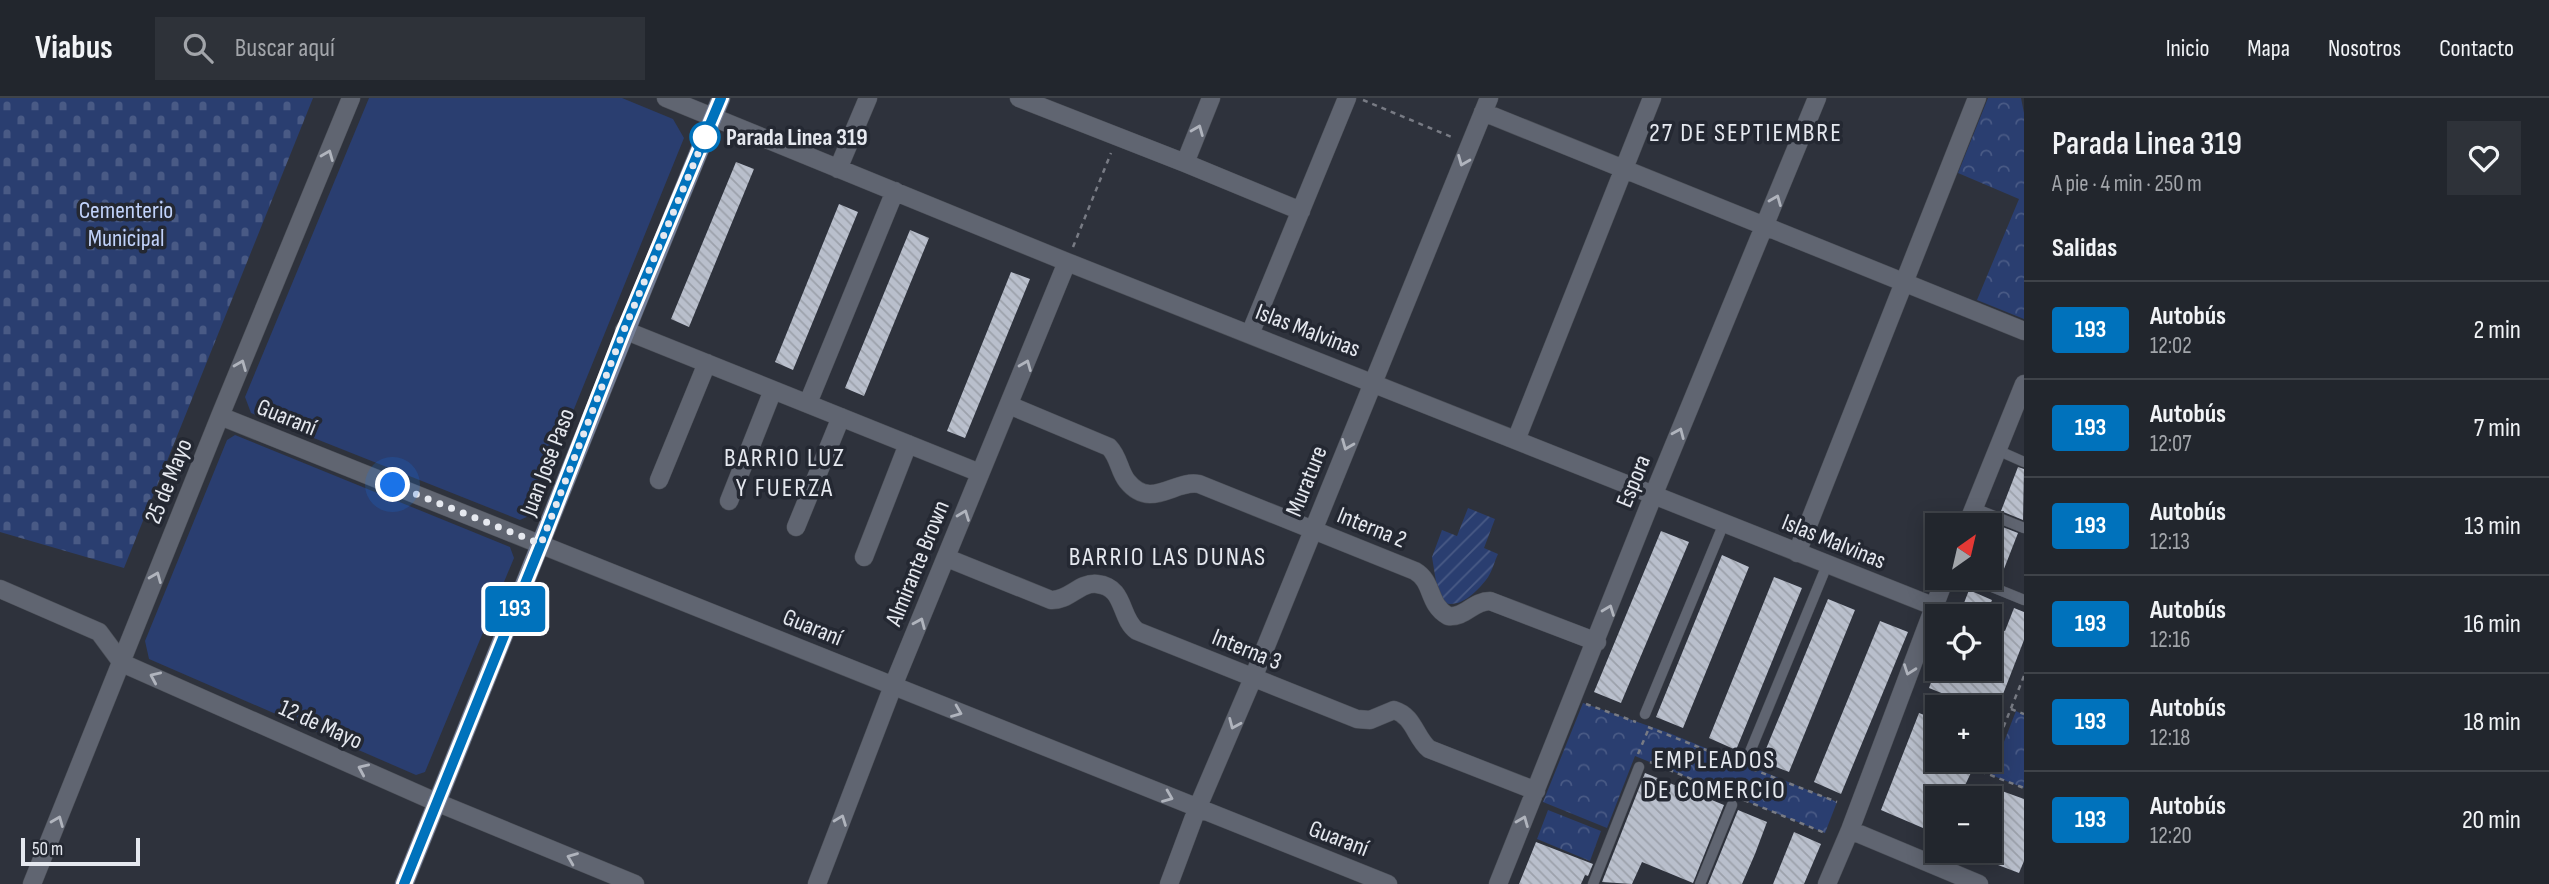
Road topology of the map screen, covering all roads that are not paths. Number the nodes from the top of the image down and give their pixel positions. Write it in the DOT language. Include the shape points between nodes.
graph roads {
  1 [pos="351,98"];
  2 [pos="666,98"];
  3 [pos="721,98"];
  4 [pos="868,98"];
  5 [pos="1019,98"];
  6 [pos="1211,98"];
  7 [pos="1347,98"];
  8 [pos="1652,98"];
  9 [pos="1817,98"];
  10 [pos="1977,98"];
  11 [pos="1486,105"];
  12 [pos="713,118"];
  13 [pos="1185,163"];
  14 [pos="838,169"];
  15 [pos="1624,169"];
  16 [pos="895,191"];
  17 [pos="1301,211"];
  18 [pos="1766,227"];
  19 [pos="1067,262"];
  20 [pos="1904,283"];
  21 [pos="624,330"];
  22 [pos="2024,331"];
  23 [pos="1250,334"];
  24 [pos="707,363"];
  25 [pos="1373,382"];
  26 [pos="2024,384"];
  27 [pos="773,390"];
  28 [pos="808,403"];
  29 [pos="1009,405"];
  30 [pos="220,416"];
  31 [pos="841,417"];
  32 [pos="1516,440"];
  33 [pos="908,444"];
  34 [pos="1997,450"];
  35 [pos="2024,462"];
  36 [pos="980,472"];
  37 [pos="659,480"];
  38 [pos="1653,496"];
  39 [pos="729,501"];
  40 [pos="1974,508"];
  41 [pos="1972,513"];
  42 [pos="1724,523"];
  43 [pos="796,527"];
  44 [pos="2024,528"];
  45 [pos="1312,530"];
  46 [pos="541,544"];
  47 [pos="1797,553"];
  48 [pos="864,556"];
  49 [pos="947,558"];
  50 [pos="1827,565"];
  51 [pos="0,589"];
  52 [pos="1999,590"];
  53 [pos="2024,600"];
  54 [pos="1928,604"];
  55 [pos="1925,628"];
  56 [pos="1597,642"];
  57 [pos="122,663"];
  58 [pos="1253,678"];
  59 [pos="893,686"];
  60 [pos="1645,714"];
  61 [pos="1748,763"];
  62 [pos="1639,767"];
  63 [pos="1535,791"];
  64 [pos="436,802"];
  65 [pos="1732,805"];
  66 [pos="1197,809"];
  67 [pos="1850,830"];
  68 [pos="32,884"];
  69 [pos="404,884"];
  70 [pos="635,884"];
  71 [pos="817,884"];
  72 [pos="1170,884"];
  73 [pos="1388,884"];
  74 [pos="1498,884"];
  75 [pos="1593,884"];
  76 [pos="1700,884"];
  77 [pos="1827,884"];
  78 [pos="1979,884"];
  30 -- 1 [label="street, 25 de Mayo, one-way"];
  2 -- 12 [label="street, Islas Malvinas"];
  3 -- 12 [label="main road, Juan José Paso"];
  4 -- 14 [label="street"];
  5 -- 13 [label="street"];
  13 -- 6 [label="street, one-way"];
  7 -- 17 [label="street"];
  8 -- 15 [label="street"];
  18 -- 9 [label="street, Espora, one-way"];
  10 -- 20 [label="street"];
  11 -- 15 [label="street"];
  11 -- 25 [label="street, Murature, one-way"];
  12 -- 14 [label="street, Islas Malvinas"];
  12 -- 21 [label="main road, Juan José Paso"];
  13 -- 17 [label="street"];
  14 -- 16 [label="street, Islas Malvinas"];
  15 -- 18 [label="street"];
  15 -- 32 [label="street"];
  16 -- 19 [label="street, Islas Malvinas"];
  16 -- 28 [label="street"];
  17 -- 23 [label="street"];
  18 -- 20 [label="street"];
  38 -- 18 [label="street, Espora, one-way"];
  19 -- 23 [label="street, Islas Malvinas"];
  29 -- 19 [label="street, Almirante Brown, one-way"];
  20 -- 22 [label="street"];
  20 -- 47 [label="street"];
  21 -- 24 [label="street"];
  21 -- 46 [label="main road, Juan José Paso"];
  23 -- 25 [label="street, Islas Malvinas"];
  24 -- 27 [label="street"];
  24 -- 37 [label="street"];
  25 -- 32 [label="street, Islas Malvinas"];
  25 -- 45 [label="street, Murature, one-way"];
  26 -- 34 [label="street"];
  27 -- 28 [label="street"];
  27 -- 39 [label="street"];
  28 -- 31 [label="street"];
  29 -- 36 [label="street, Almirante Brown"];
  29 -- 45 [label="street, Interna 2" via="1109,447 1129,484 1141,491 1162,494 1183,484 1199,484"];
  30 -- 46 [label="street, Guaraní"];
  57 -- 30 [label="street, 25 de Mayo, one-way"];
  31 -- 33 [label="street"];
  31 -- 43 [label="street"];
  32 -- 38 [label="street, Islas Malvinas"];
  33 -- 36 [label="street"];
  33 -- 48 [label="street"];
  34 -- 35 [label="lane"];
  34 -- 40 [label="street"];
  49 -- 36 [label="street, Almirante Brown, one-way"];
  38 -- 42 [label="street, Islas Malvinas"];
  56 -- 38 [label="street, Espora, one-way"];
  40 -- 41 [label="street"];
  40 -- 44 [label="lane"];
  42 -- 47 [label="street, Islas Malvinas"];
  42 -- 60 [label="lane"];
  45 -- 56 [label="street, Interna 2" via="1421,575 1435,606 1448,616 1490,601"];
  45 -- 58 [label="street, Murature"];
  46 -- 59 [label="street, Guaraní"];
  46 -- 64 [label="main road, Juan José Paso"];
  47 -- 50 [label="street, Islas Malvinas"];
  49 -- 58 [label="street, Interna 3" via="1051,600 1065,598 1085,585 1102,585 1120,599 1127,622 1137,631"];
  59 -- 49 [label="street, Almirante Brown, one-way"];
  50 -- 54 [label="street, Islas Malvinas"];
  50 -- 61 [label="lane"];
  51 -- 57 [label="street, 12 de Mayo" via="99,632"];
  52 -- 53 [label="lane"];
  55 -- 67 [label="street, one-way"];
  56 -- 63 [label="street, Espora"];
  64 -- 57 [label="street, 12 de Mayo, one-way"];
  68 -- 57 [label="street, 25 de Mayo, one-way"];
  58 -- 63 [label="street, Interna 3" via="1364,721 1394,710 1404,713 1429,749"];
  58 -- 66 [label="street, Murature, one-way"];
  59 -- 66 [label="street, Guaraní, one-way"];
  71 -- 59 [label="street, Almirante Brown, one-way"];
  62 -- 75 [label="lane"];
  74 -- 63 [label="street, Espora, one-way"];
  64 -- 69 [label="main road, Juan José Paso"];
  70 -- 64 [label="street, 12 de Mayo, one-way"];
  65 -- 76 [label="lane"];
  66 -- 72 [label="street, Murature"];
  66 -- 73 [label="street, Guaraní"];
  67 -- 77 [label="street"];
  67 -- 78 [label="street"];
}
